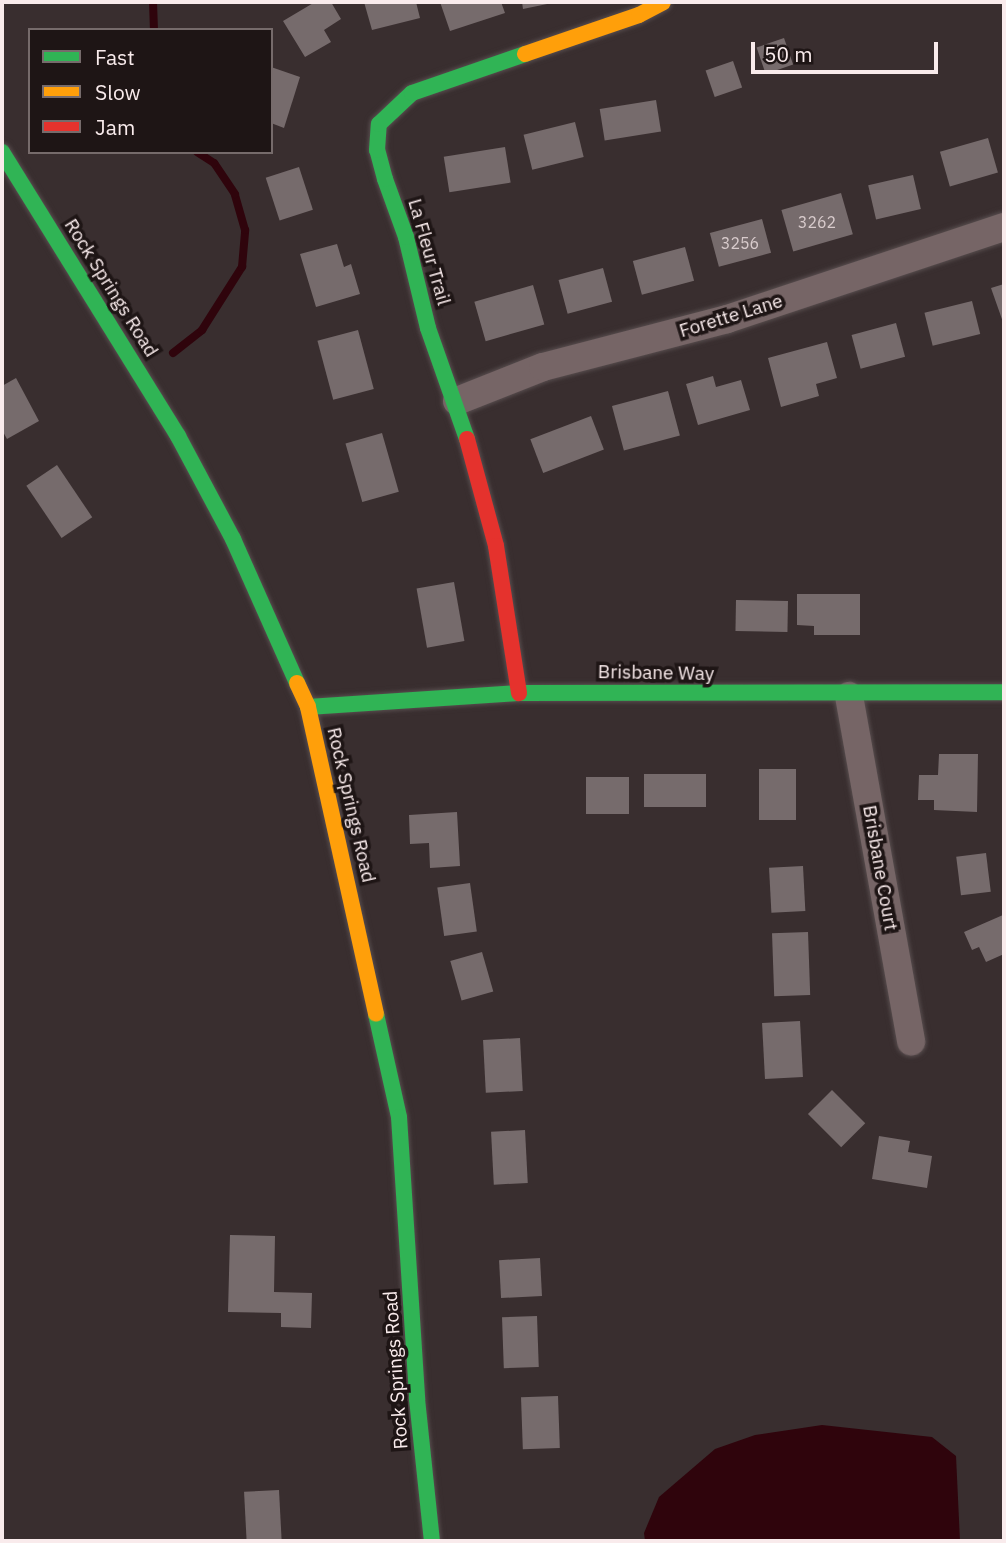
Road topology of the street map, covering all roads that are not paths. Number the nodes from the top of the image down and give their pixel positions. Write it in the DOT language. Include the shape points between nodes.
graph roads {
  1 [pos="663,2"];
  2 [pos="2,152"];
  3 [pos="1004,227"];
  4 [pos="457,401"];
  5 [pos="1004,692"];
  6 [pos="520,693"];
  7 [pos="849,696"];
  8 [pos="308,707"];
  9 [pos="911,1041"];
  10 [pos="432,1541"];
  1 -- 4 [label="street, La Fleur Trail" via="639,15 412,93 379,124 377,150 385,179 407,237 428,328"];
  2 -- 8 [label="street, Rock Springs Road" via="178,436 233,539"];
  3 -- 4 [label="street, Forette Lane" via="727,319 543,367"];
  4 -- 6 [label="street, La Fleur Trail" via="496,546"];
  5 -- 7 [label="street, Brisbane Way"];
  6 -- 7 [label="street, Brisbane Way"];
  6 -- 8 [label="street, Brisbane Way"];
  7 -- 9 [label="street, Brisbane Court"];
  8 -- 10 [label="street, Rock Springs Road" via="399,1117 417,1399"];
}
